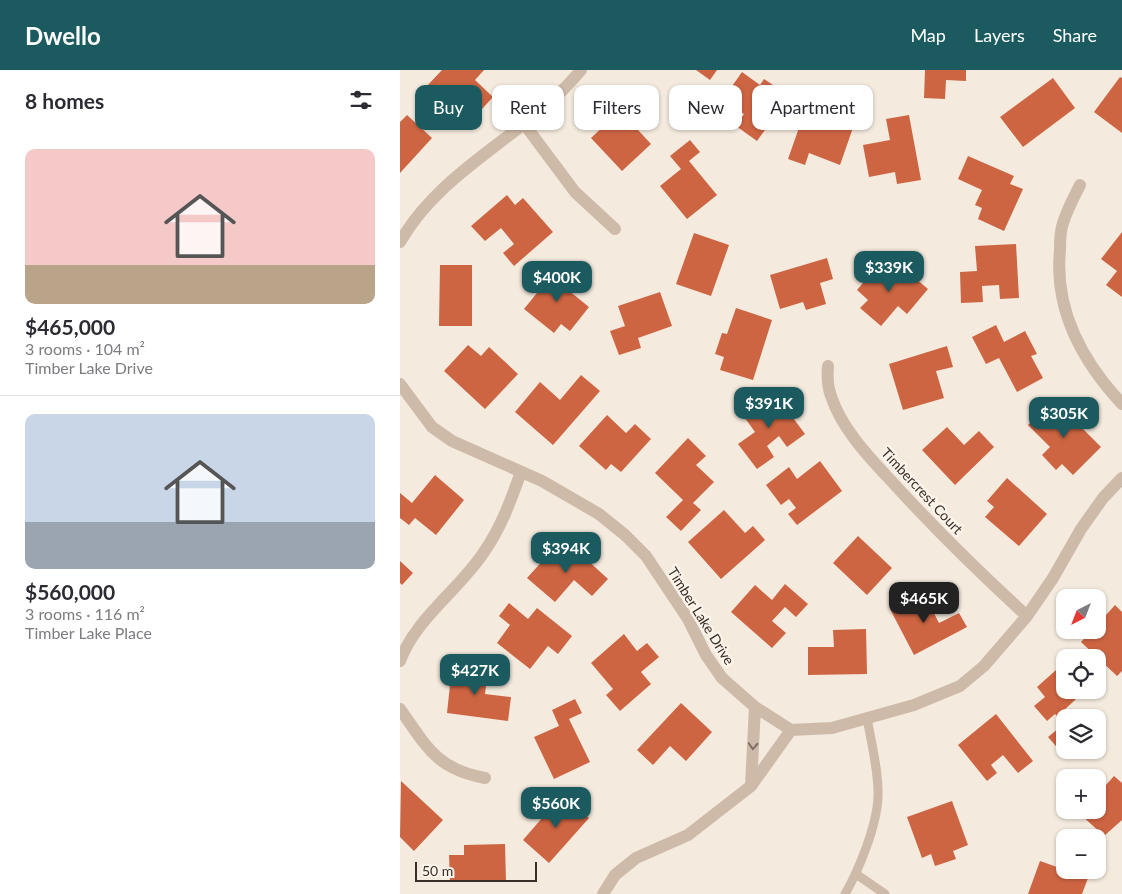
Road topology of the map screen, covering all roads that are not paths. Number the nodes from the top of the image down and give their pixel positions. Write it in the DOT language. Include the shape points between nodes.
graph roads {
  1 [pos="581,70"];
  2 [pos="564,91"];
  3 [pos="518,130"];
  4 [pos="529,130"];
  5 [pos="1080,185"];
  6 [pos="615,229"];
  7 [pos="400,242"];
  8 [pos="828,366"];
  9 [pos="400,384"];
  10 [pos="1122,404"];
  11 [pos="520,472"];
  12 [pos="1122,478"];
  13 [pos="1027,616"];
  14 [pos="400,661"];
  15 [pos="755,707"];
  16 [pos="400,709"];
  17 [pos="867,717"];
  18 [pos="791,730"];
  19 [pos="485,778"];
  20 [pos="751,786"];
  21 [pos="856,874"];
  22 [pos="603,894"];
  23 [pos="845,894"];
  24 [pos="886,894"];
  1 -- 2 [label="street"];
  3 -- 7 [label="street" via="448,182"];
  4 -- 6 [label="street" via="576,192"];
  5 -- 10 [label="street" via="1062,224 1058,268 1065,315 1086,360"];
  8 -- 13 [label="street, Timbercrest Court" via="826,379 831,397 868,456 945,540"];
  9 -- 11 [label="street, Timber Lake Drive" via="432,427 452,441"];
  11 -- 14 [label="street" via="507,512 484,553 413,635"];
  11 -- 15 [label="street, Timber Lake Drive" via="600,514 646,556 688,619 706,656 722,678"];
  12 -- 13 [label="street" via="1081,529"];
  13 -- 17 [label="street" via="984,666 960,686 914,705"];
  15 -- 18 [label="street, Timber Lake Drive"];
  15 -- 20 [label="street, one-way"];
  16 -- 19 [label="street" via="430,750 452,769"];
  17 -- 18 [label="street" via="832,728"];
  17 -- 21 [label="lane" via="878,798 868,844"];
  18 -- 20 [label="street"];
  20 -- 22 [label="street" via="688,835 636,858 615,875"];
  21 -- 23 [label="lane"];
  21 -- 24 [label="lane"];
}
